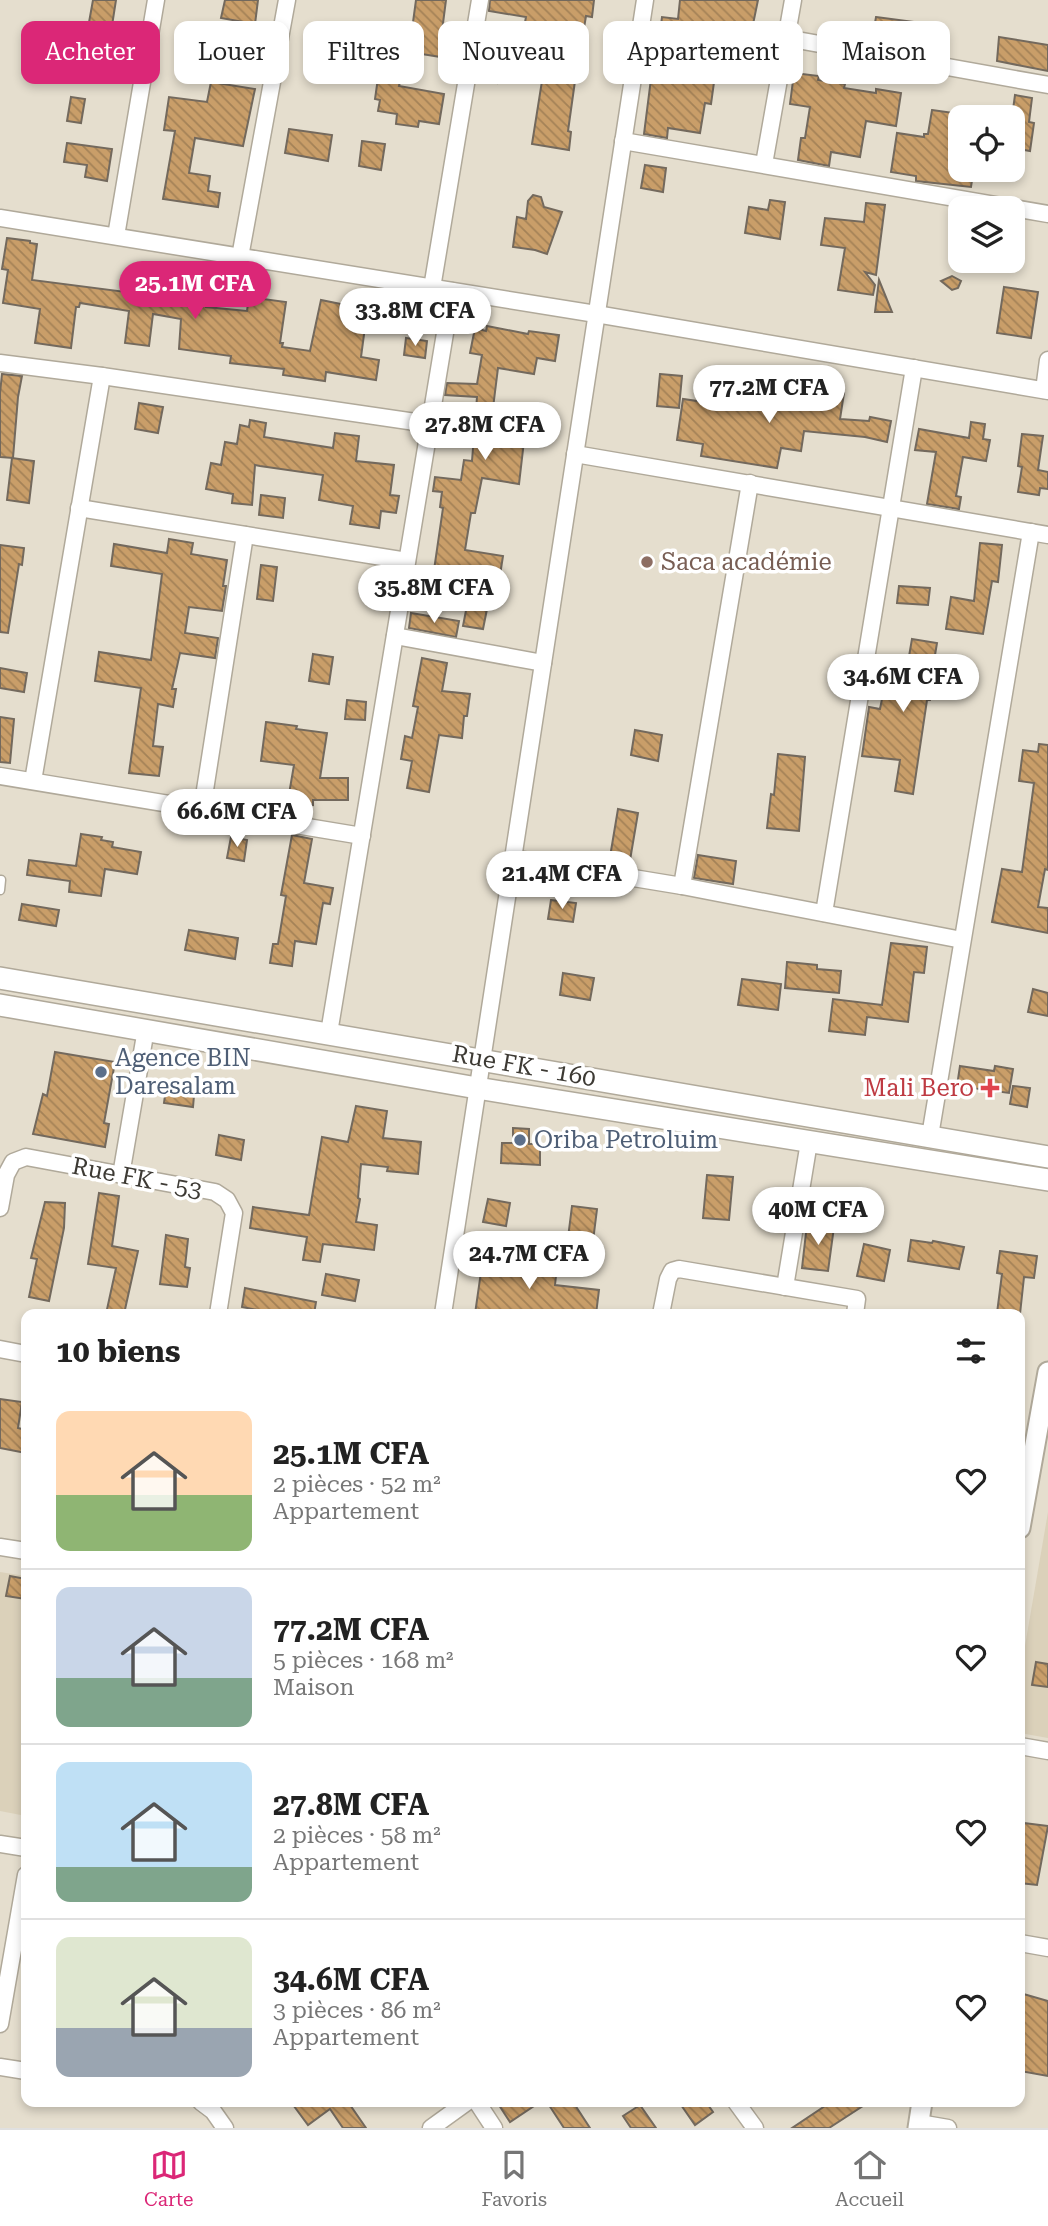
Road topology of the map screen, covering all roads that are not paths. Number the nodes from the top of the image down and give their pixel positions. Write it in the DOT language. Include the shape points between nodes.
graph roads {
  1 [pos="156,0"];
  2 [pos="287,0"];
  3 [pos="480,0"];
  4 [pos="645,0"];
  5 [pos="793,0"];
  6 [pos="789,21"];
  7 [pos="803,41"];
  8 [pos="778,84"];
  9 [pos="1048,85"];
  10 [pos="623,141"];
  11 [pos="764,164"];
  12 [pos="1048,214"];
  13 [pos="0,218"];
  14 [pos="116,236"];
  15 [pos="240,257"];
  16 [pos="432,288"];
  17 [pos="452,291"];
  18 [pos="596,314"];
  19 [pos="1048,360"];
  20 [pos="0,363"];
  21 [pos="915,368"];
  22 [pos="102,376"];
  23 [pos="1046,391"];
  24 [pos="429,424"];
  25 [pos="575,454"];
  26 [pos="750,484"];
  27 [pos="79,508"];
  28 [pos="892,508"];
  29 [pos="1031,532"];
  30 [pos="246,535"];
  31 [pos="1048,535"];
  32 [pos="407,561"];
  33 [pos="395,636"];
  34 [pos="543,663"];
  35 [pos="0,776"];
  36 [pos="33,781"];
  37 [pos="202,809"];
  38 [pos="362,836"];
  39 [pos="512,858"];
  40 [pos="1,880"];
  41 [pos="682,886"];
  42 [pos="0,890"];
  43 [pos="824,913"];
  44 [pos="962,940"];
  45 [pos="0,978"];
  46 [pos="0,1005"];
  47 [pos="146,1029"];
  48 [pos="329,1033"];
  49 [pos="481,1059"];
  50 [pos="477,1088"];
  51 [pos="930,1136"];
  52 [pos="809,1142"];
  53 [pos="1048,1157"];
  54 [pos="121,1175"];
  55 [pos="1048,1180"];
  56 [pos="0,1208"];
  57 [pos="785,1287"];
  58 [pos="856,1307"];
  59 [pos="219,1309"];
  60 [pos="444,1309"];
  61 [pos="662,1309"];
  62 [pos="0,1349"];
  63 [pos="21,1353"];
  64 [pos="1048,1372"];
  65 [pos="1025,1498"];
  66 [pos="0,1547"];
  67 [pos="21,1551"];
  68 [pos="1025,1747"];
  69 [pos="1048,1751"];
  70 [pos="0,1844"];
  71 [pos="21,1848"];
  72 [pos="21,1904"];
  73 [pos="1025,1944"];
  74 [pos="1048,1948"];
  75 [pos="0,2024"];
  76 [pos="0,2067"];
  77 [pos="21,2070"];
  78 [pos="208,2107"];
  79 [pos="460,2107"];
  80 [pos="480,2107"];
  81 [pos="740,2107"];
  82 [pos="921,2107"];
  83 [pos="919,2125"];
  84 [pos="225,2128"];
  85 [pos="431,2128"];
  86 [pos="494,2128"];
  87 [pos="755,2128"];
  88 [pos="948,2128"];
  1 -- 14 [label="street"];
  2 -- 15 [label="street"];
  3 -- 16 [label="street"];
  4 -- 10 [label="street"];
  5 -- 6 [label="street"];
  7 -- 9 [label="street"];
  8 -- 11 [label="street"];
  10 -- 11 [label="street"];
  10 -- 18 [label="street"];
  11 -- 12 [label="street"];
  13 -- 14 [label="street"];
  14 -- 15 [label="street"];
  15 -- 16 [label="street"];
  16 -- 17 [label="street"];
  17 -- 18 [label="street"];
  17 -- 24 [label="street"];
  18 -- 21 [label="street"];
  18 -- 25 [label="street"];
  19 -- 23 [label="street"];
  20 -- 22 [label="street"];
  21 -- 23 [label="street"];
  21 -- 28 [label="street"];
  22 -- 24 [label="street"];
  22 -- 27 [label="street"];
  24 -- 32 [label="street"];
  25 -- 26 [label="street"];
  25 -- 34 [label="street"];
  26 -- 28 [label="street"];
  26 -- 41 [label="street"];
  27 -- 30 [label="street"];
  27 -- 36 [label="street"];
  28 -- 29 [label="street"];
  28 -- 43 [label="street"];
  29 -- 31 [label="street"];
  29 -- 44 [label="street"];
  30 -- 32 [label="street"];
  30 -- 37 [label="street"];
  32 -- 33 [label="street"];
  33 -- 34 [label="street"];
  33 -- 38 [label="street"];
  34 -- 39 [label="street"];
  35 -- 36 [label="street"];
  36 -- 37 [label="street"];
  37 -- 38 [label="street"];
  38 -- 48 [label="street"];
  39 -- 41 [label="street"];
  39 -- 49 [label="street"];
  40 -- 42 [label="lane"];
  41 -- 43 [label="street"];
  43 -- 44 [label="street"];
  44 -- 51 [label="street"];
  45 -- 48 [label="main road, Rue FK - 160"];
  46 -- 47 [label="main road, Rue FK - 160"];
  47 -- 50 [label="main road, Rue FK - 160"];
  47 -- 54 [label="street"];
  48 -- 49 [label="main road, Rue FK - 160"];
  49 -- 50 [label="street"];
  49 -- 51 [label="main road, Rue FK - 160"];
  50 -- 52 [label="main road, Rue FK - 160"];
  50 -- 60 [label="street"];
  51 -- 53 [label="main road, Rue FK - 160"];
  52 -- 55 [label="main road, Rue FK - 160"];
  52 -- 57 [label="street"];
  54 -- 56 [label="street, Rue FK - 53" via="26,1157 13,1161"];
  54 -- 59 [label="street, Rue FK - 53" via="215,1192 228,1199 234,1213"];
  57 -- 58 [label="street"];
  57 -- 61 [label="street" via="679,1269 667,1279"];
  62 -- 63 [label="street"];
  64 -- 65 [label="street"];
  66 -- 67 [label="street"];
  68 -- 69 [label="street"];
  70 -- 71 [label="street"];
  72 -- 75 [label="street"];
  73 -- 74 [label="street"];
  76 -- 77 [label="street"];
  78 -- 84 [label="street"];
  79 -- 85 [label="street"];
  80 -- 86 [label="street"];
  81 -- 87 [label="street"];
  82 -- 83 [label="street"];
  83 -- 88 [label="street"];
}
